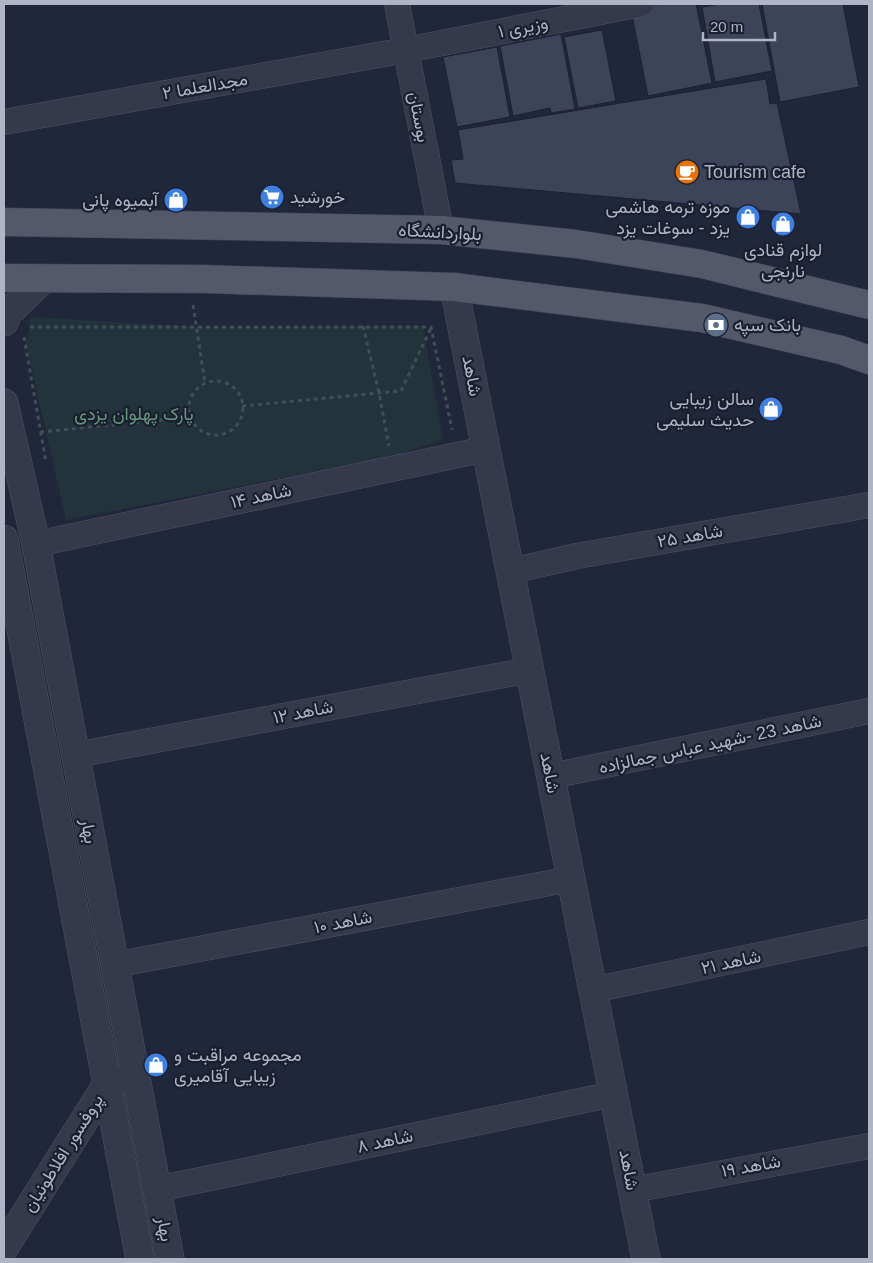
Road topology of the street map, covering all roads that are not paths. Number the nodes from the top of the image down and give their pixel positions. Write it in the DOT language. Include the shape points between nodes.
graph roads {
  1 [pos="397,4"];
  2 [pos="641,4"];
  3 [pos="406,50"];
  4 [pos="4,122"];
  5 [pos="4,222"];
  6 [pos="441,230"];
  7 [pos="4,278"];
  8 [pos="43,279"];
  9 [pos="454,287"];
  10 [pos="869,305"];
  11 [pos="4,322"];
  12 [pos="869,360"];
  13 [pos="4,403"];
  14 [pos="486,449"];
  15 [pos="869,505"];
  16 [pos="4,539"];
  17 [pos="36,544"];
  18 [pos="510,571"];
  19 [pos="530,670"];
  20 [pos="869,711"];
  21 [pos="75,755"];
  22 [pos="551,776"];
  23 [pos="571,880"];
  24 [pos="869,932"];
  25 [pos="114,965"];
  26 [pos="593,990"];
  27 [pos="134,1072"];
  28 [pos="107,1084"];
  29 [pos="614,1094"];
  30 [pos="869,1146"];
  31 [pos="157,1189"];
  32 [pos="632,1190"];
  33 [pos="8,1232"];
  34 [pos="140,1259"];
  35 [pos="170,1259"];
  36 [pos="646,1259"];
  1 -- 3 [label="street, بوستان"];
  2 -- 3 [label="street, وزیری ۱"];
  3 -- 4 [label="street, مجدالعلما ۲"];
  3 -- 6 [label="street, بوستان"];
  5 -- 6 [label="main road, بلواردانشگاه"];
  6 -- 10 [label="main road, بلواردانشگاه" via="576,244 702,264"];
  7 -- 8 [label="main road"];
  8 -- 9 [label="main road" via="188,279"];
  8 -- 11 [label="street" via="8,313"];
  9 -- 12 [label="main road" via="702,318 841,350"];
  9 -- 14 [label="street, شاهد"];
  13 -- 17 [label="street, بهار"];
  14 -- 17 [label="street, شاهد ۱۴"];
  14 -- 18 [label="street, شاهد"];
  15 -- 18 [label="street, شاهد ۲۵" via="577,556"];
  16 -- 28 [label="street, بهار"];
  17 -- 21 [label="street, بهار"];
  18 -- 19 [label="street, شاهد"];
  19 -- 21 [label="street, شاهد ۱۲"];
  19 -- 22 [label="street, شاهد"];
  20 -- 22 [label="street, شاهد 23 -شهید عباس جمالزاده"];
  21 -- 25 [label="street, بهار"];
  22 -- 23 [label="street, شاهد"];
  23 -- 25 [label="street, شاهد ۱۰"];
  23 -- 26 [label="street, شاهد"];
  24 -- 26 [label="street, شاهد ۲۱"];
  25 -- 27 [label="street, بهار"];
  26 -- 29 [label="street, شاهد"];
  27 -- 28 [label="street"];
  27 -- 31 [label="street, بهار"];
  28 -- 33 [label="street, پروفسور افلاطونیان"];
  28 -- 34 [label="street, بهار"];
  29 -- 31 [label="street, شاهد ۸"];
  29 -- 32 [label="street, شاهد"];
  30 -- 32 [label="street, شاهد ۱۹"];
  31 -- 35 [label="street, بهار"];
  32 -- 36 [label="street, شاهد"];
}
